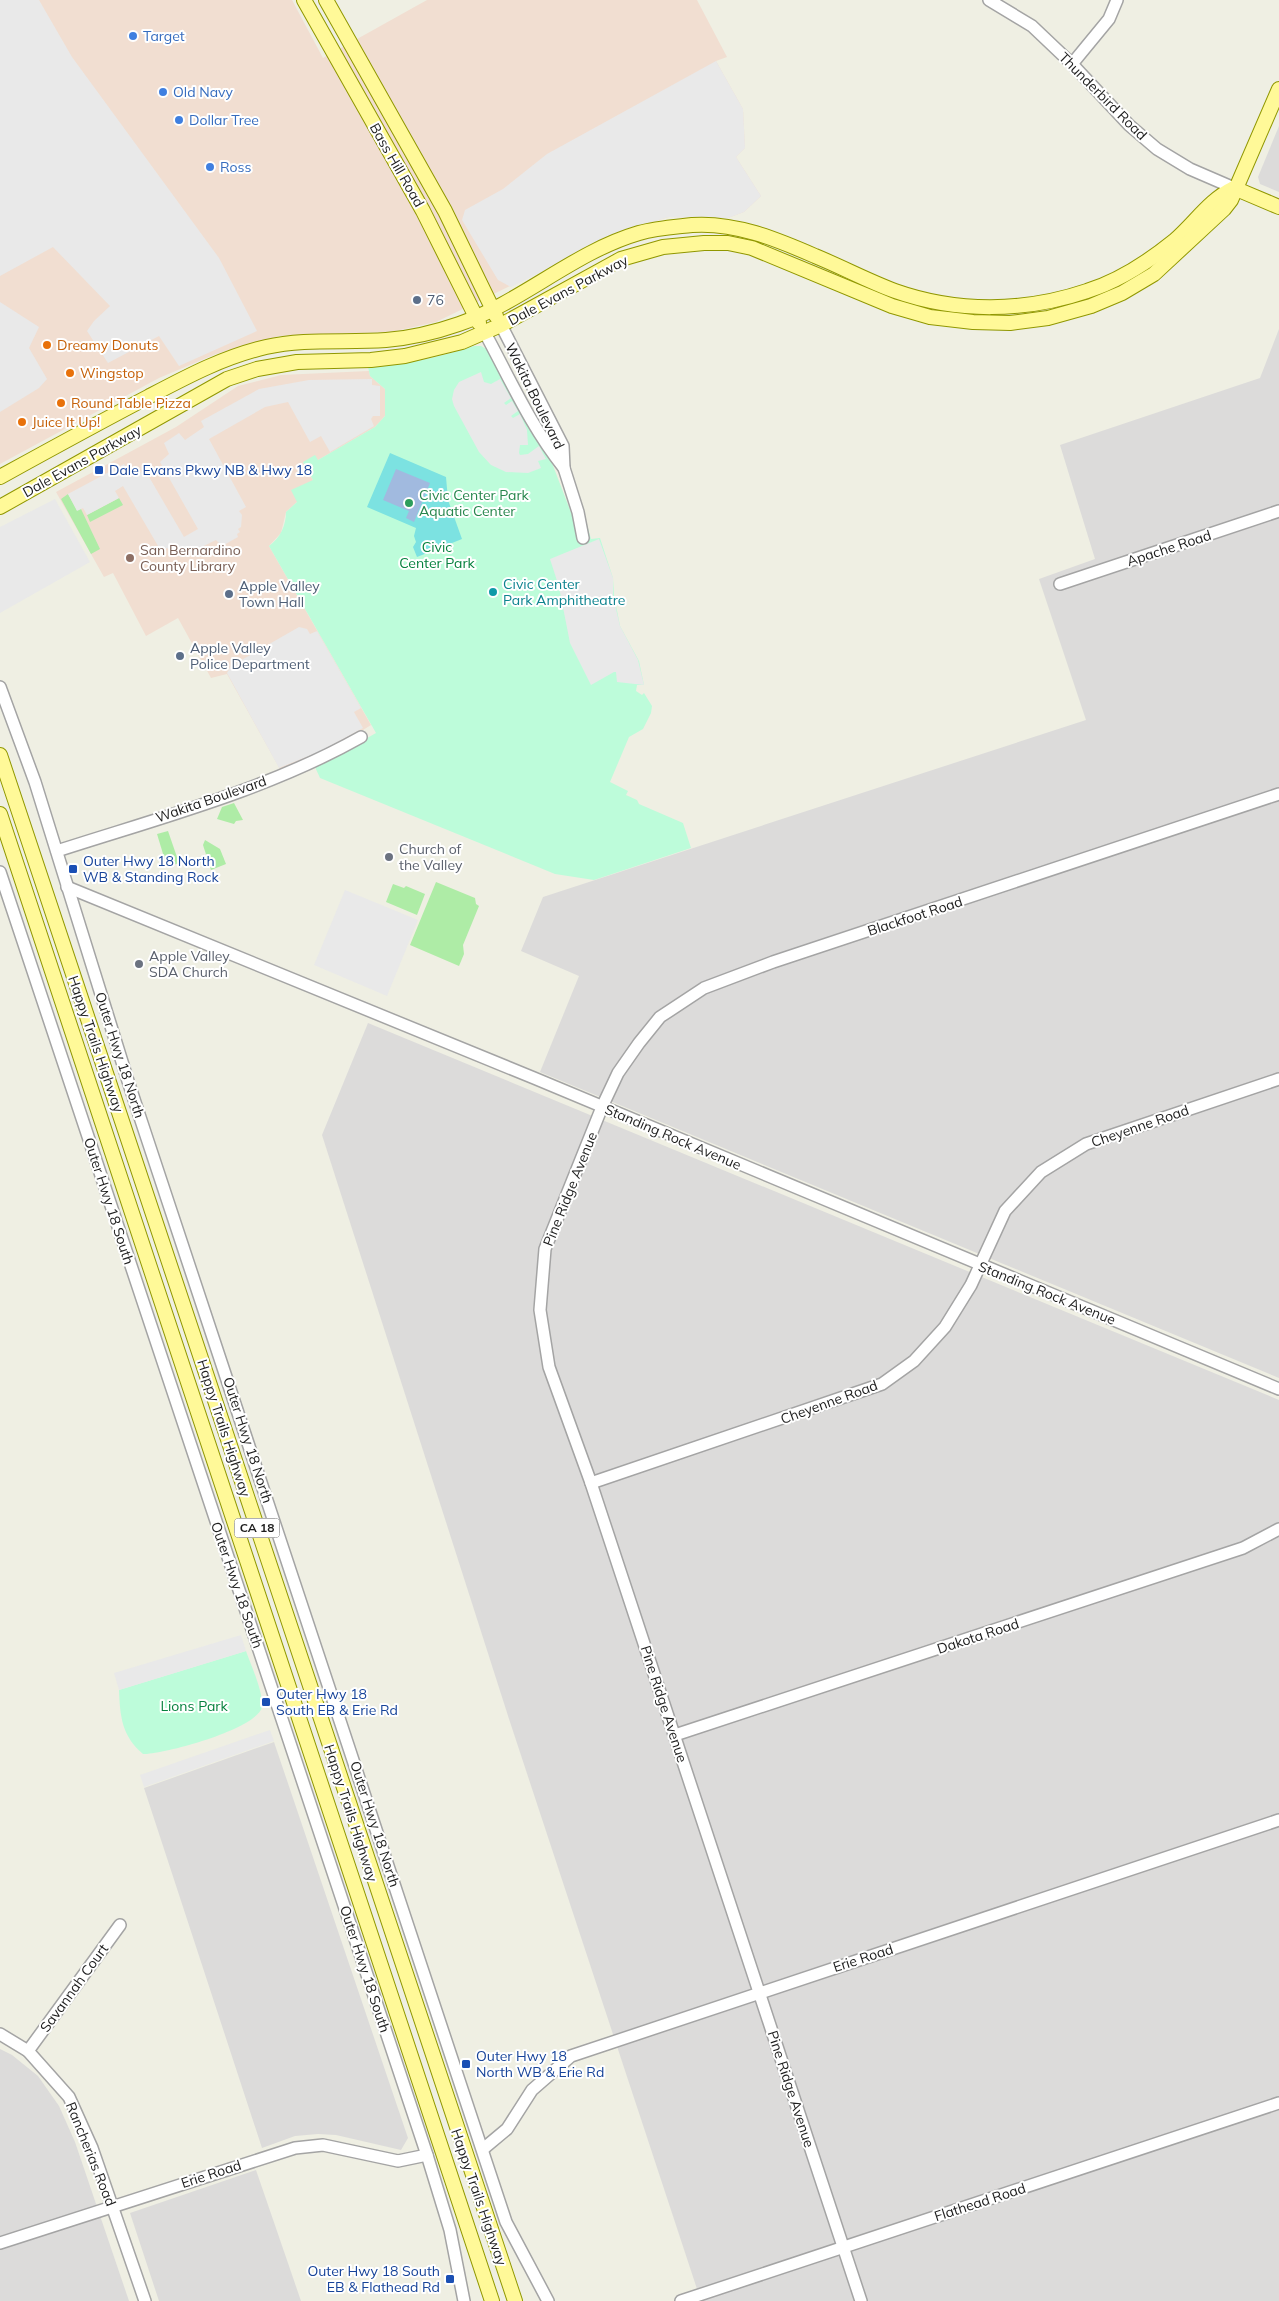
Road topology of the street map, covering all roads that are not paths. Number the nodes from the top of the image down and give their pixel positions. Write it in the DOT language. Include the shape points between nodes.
graph roads {
  1 [pos="304,0"];
  2 [pos="326,0"];
  3 [pos="989,0"];
  4 [pos="1117,0"];
  5 [pos="1072,64"];
  6 [pos="1279,89"];
  7 [pos="1234,188"];
  8 [pos="1279,207"];
  9 [pos="493,308"];
  10 [pos="476,317"];
  11 [pos="501,325"];
  12 [pos="484,333"];
  13 [pos="564,468"];
  14 [pos="0,477"];
  15 [pos="0,507"];
  16 [pos="1279,511"];
  17 [pos="583,538"];
  18 [pos="1060,584"];
  19 [pos="0,687"];
  20 [pos="361,737"];
  21 [pos="0,755"];
  22 [pos="1279,794"];
  23 [pos="0,814"];
  24 [pos="57,851"];
  25 [pos="0,872"];
  26 [pos="67,887"];
  27 [pos="1279,1079"];
  28 [pos="602,1107"];
  29 [pos="980,1266"];
  30 [pos="1279,1389"];
  31 [pos="591,1483"];
  32 [pos="1279,1529"];
  33 [pos="675,1736"];
  34 [pos="1279,1820"];
  35 [pos="120,1925"];
  36 [pos="760,1993"];
  37 [pos="0,2034"];
  38 [pos="28,2051"];
  39 [pos="1279,2104"];
  40 [pos="482,2148"];
  41 [pos="427,2155"];
  42 [pos="112,2205"];
  43 [pos="0,2243"];
  44 [pos="842,2247"];
  45 [pos="145,2301"];
  46 [pos="464,2301"];
  47 [pos="492,2301"];
  48 [pos="515,2301"];
  49 [pos="548,2301"];
  50 [pos="681,2301"];
  51 [pos="861,2301"];
  1 -- 10 [label="main road, Bass Hill Road" via="423,211"];
  2 -- 9 [label="main road, Bass Hill Road" via="445,211"];
  3 -- 5 [label="street, Thunderbird Road" via="1032,26"];
  4 -- 5 [label="street" via="1109,19"];
  5 -- 7 [label="street, Thunderbird Road" via="1129,125 1157,149 1190,169"];
  6 -- 7 [label="main road, Dale Evans Parkway"];
  7 -- 8 [label="main road, Thunderbird Road"];
  7 -- 9 [label="main road, Dale Evans Parkway" via="1219,195 1175,240 1137,268 1106,284 1049,302 976,308 938,303 896,292 777,240 749,231 697,225 660,228 600,249"];
  7 -- 11 [label="main road, Dale Evans Parkway" via="1224,210 1154,274 1091,306 1048,318 1010,323 930,317 892,306 752,248 716,242 663,247 621,259"];
  9 -- 10 [label="main road, Dale Evans Parkway"];
  9 -- 11 [label="main road, Bass Hill Road"];
  10 -- 12 [label="main road, Bass Hill Road"];
  10 -- 14 [label="main road, Dale Evans Parkway" via="435,332 388,340 276,345 212,363"];
  11 -- 12 [label="main road, Dale Evans Parkway"];
  11 -- 13 [label="street, Wakita Boulevard" via="562,446"];
  12 -- 13 [label="street, Wakita Boulevard" via="529,418"];
  12 -- 15 [label="main road, Dale Evans Parkway" via="405,356 297,362 257,369 227,379"];
  13 -- 17 [label="street, Wakita Boulevard"];
  16 -- 18 [label="street, Apache Road"];
  19 -- 24 [label="street, Outer Hwy 18 North"];
  20 -- 24 [label="street, Wakita Boulevard" via="320,760 228,796"];
  21 -- 48 [label="main road, Happy Trails Highway / CA 18"];
  22 -- 28 [label="street, Blackfoot Road" via="773,962 704,988 667,1012 655,1024 618,1073"];
  23 -- 47 [label="main road, Happy Trails Highway / CA 18"];
  24 -- 26 [label="street, Outer Hwy 18 North"];
  25 -- 41 [label="street, Outer Hwy 18 South"];
  26 -- 28 [label="street, Standing Rock Avenue"];
  26 -- 40 [label="street, Outer Hwy 18 North" via="131,1090"];
  27 -- 29 [label="street, Cheyenne Road" via="1086,1144 1041,1172 1005,1211"];
  28 -- 29 [label="street, Standing Rock Avenue"];
  28 -- 31 [label="street, Pine Ridge Avenue" via="545,1249 540,1310 550,1367"];
  29 -- 30 [label="street, Standing Rock Avenue"];
  29 -- 31 [label="street, Cheyenne Road" via="945,1327 914,1361 882,1384"];
  31 -- 33 [label="street, Pine Ridge Avenue"];
  32 -- 33 [label="street, Dakota Road" via="1243,1548"];
  33 -- 36 [label="street, Pine Ridge Avenue"];
  34 -- 36 [label="street, Erie Road"];
  35 -- 38 [label="street, Savannah Court"];
  36 -- 40 [label="street, Erie Road" via="571,2056 532,2090 507,2129"];
  36 -- 44 [label="street, Pine Ridge Avenue"];
  37 -- 38 [label="street, Rancherias Road"];
  38 -- 42 [label="street, Rancherias Road" via="69,2097 92,2148"];
  39 -- 44 [label="street, Flathead Road"];
  40 -- 49 [label="street, Outer Hwy 18 North" via="506,2222"];
  41 -- 42 [label="street, Erie Road" via="398,2161 323,2145 295,2148"];
  41 -- 46 [label="street, Outer Hwy 18 South" via="450,2230"];
  42 -- 43 [label="street, Erie Road"];
  42 -- 45 [label="street, Rancherias Road"];
  44 -- 50 [label="street, Flathead Road"];
  44 -- 51 [label="street, Pine Ridge Avenue"];
}
